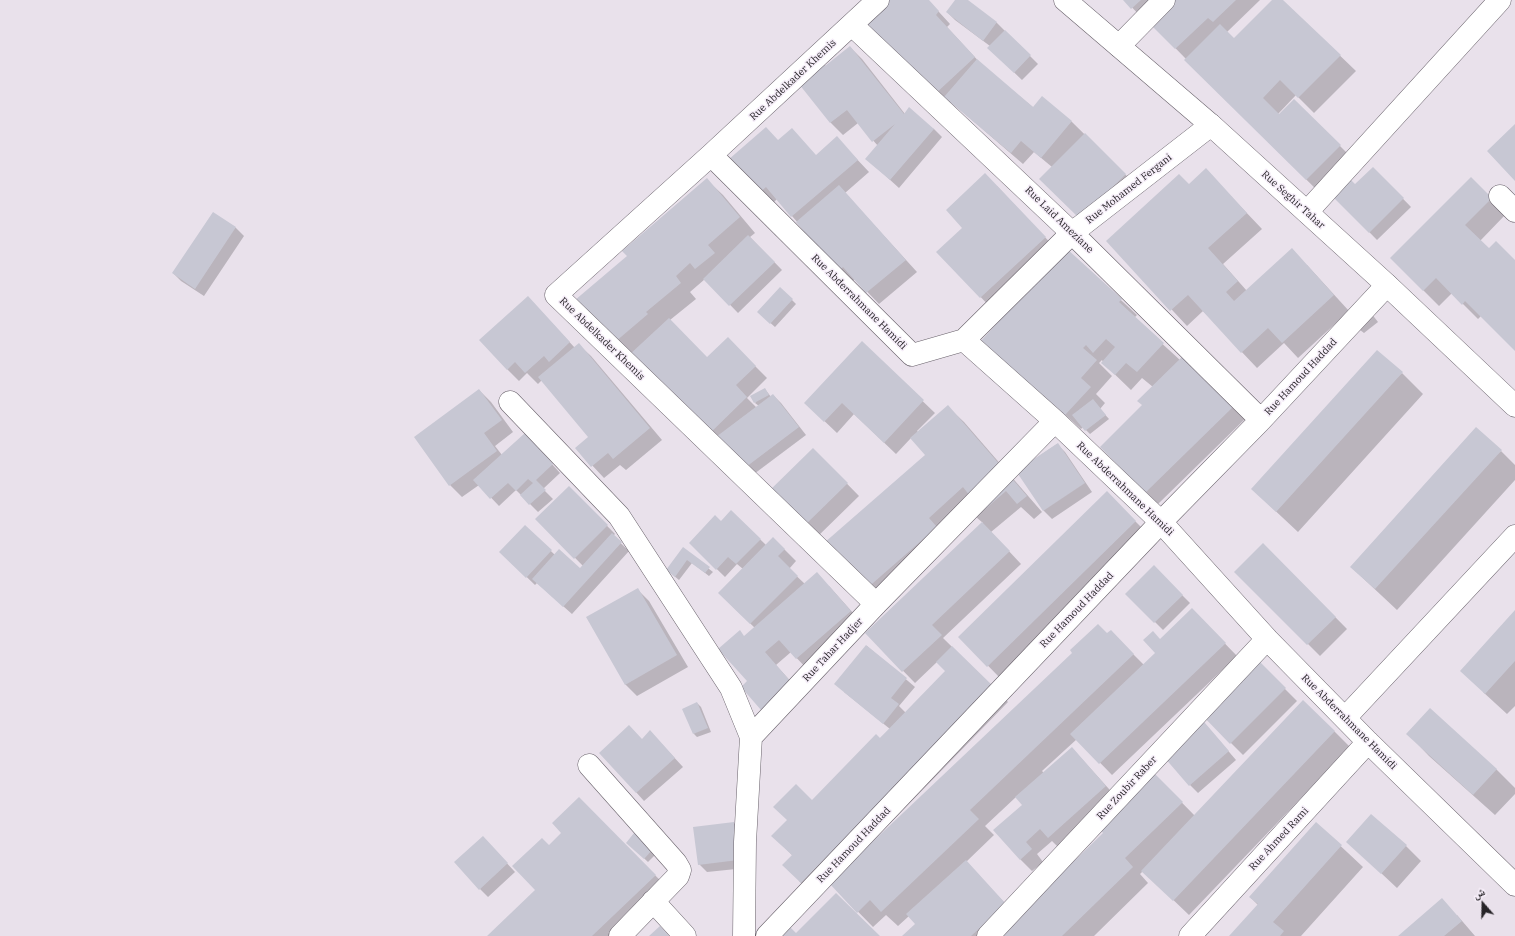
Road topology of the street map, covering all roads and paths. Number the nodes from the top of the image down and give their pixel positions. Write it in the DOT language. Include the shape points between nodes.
graph roads {
  1 [pos="878,0"];
  2 [pos="1065,0"];
  3 [pos="1164,0"];
  4 [pos="1500,0"];
  5 [pos="852,25"];
  6 [pos="1119,46"];
  7 [pos="1211,126"];
  8 [pos="711,155"];
  9 [pos="1500,196"];
  10 [pos="1515,211"];
  11 [pos="1307,212"];
  12 [pos="1072,233"];
  13 [pos="1387,285"];
  14 [pos="964,340"];
  15 [pos="510,402"];
  16 [pos="1515,406"];
  17 [pos="1261,420"];
  18 [pos="1055,422"];
  19 [pos="1161,522"];
  20 [pos="1515,536"];
  21 [pos="876,604"];
  22 [pos="1267,639"];
  23 [pos="1345,718"];
  24 [pos="751,737"];
  25 [pos="1368,742"];
  26 [pos="589,765"];
  27 [pos="1515,885"];
  28 [pos="653,902"];
  29 [pos="620,936"];
  30 [pos="685,936"];
  31 [pos="744,936"];
  32 [pos="767,936"];
  33 [pos="988,936"];
  34 [pos="1190,936"];
  1 -- 5 [label="street, Rue Abdelkader Khemis"];
  2 -- 6 [label="street, Rue Seghir Tahar"];
  3 -- 6 [label="street"];
  4 -- 11 [label="street"];
  5 -- 8 [label="street, Rue Abdelkader Khemis"];
  5 -- 12 [label="street, Rue Laid Ameziane"];
  6 -- 7 [label="street, Rue Seghir Tahar"];
  7 -- 11 [label="street, Rue Seghir Tahar"];
  7 -- 12 [label="street, Rue Mohamed Fergani"];
  8 -- 14 [label="street, Rue Abderrahmane Hamidi" via="912,355"];
  8 -- 21 [label="street, Rue Abdelkader Khemis" via="556,295"];
  9 -- 10 [label="street"];
  11 -- 13 [label="street, Rue Seghir Tahar"];
  12 -- 14 [label="street, Rue Mohamed Fergani"];
  12 -- 17 [label="street, Rue Laid Ameziane"];
  13 -- 16 [label="street, Rue Seghir Tahar"];
  13 -- 17 [label="street, Rue Hamoud Haddad"];
  14 -- 18 [label="street, Rue Abderrahmane Hamidi"];
  15 -- 24 [label="street" via="619,516 731,688"];
  17 -- 19 [label="street, Rue Hamoud Haddad"];
  18 -- 19 [label="street, Rue Abderrahmane Hamidi"];
  18 -- 21 [label="street, Rue Tahar Hadjer"];
  19 -- 22 [label="street, Rue Abderrahmane Hamidi"];
  19 -- 32 [label="street, Rue Hamoud Haddad"];
  20 -- 23 [label="street"];
  21 -- 24 [label="street, Rue Tahar Hadjer"];
  22 -- 23 [label="street, Rue Abderrahmane Hamidi"];
  22 -- 33 [label="street, Rue Zoubir Raber"];
  23 -- 25 [label="street, Rue Abderrahmane Hamidi"];
  24 -- 31 [label="street" via="745,842"];
  25 -- 27 [label="street, Rue Abderrahmane Hamidi"];
  25 -- 34 [label="street, Rue Ahmed Rami"];
  26 -- 28 [label="street" via="680,870 678,876"];
  28 -- 29 [label="street"];
  28 -- 30 [label="street"];
}
